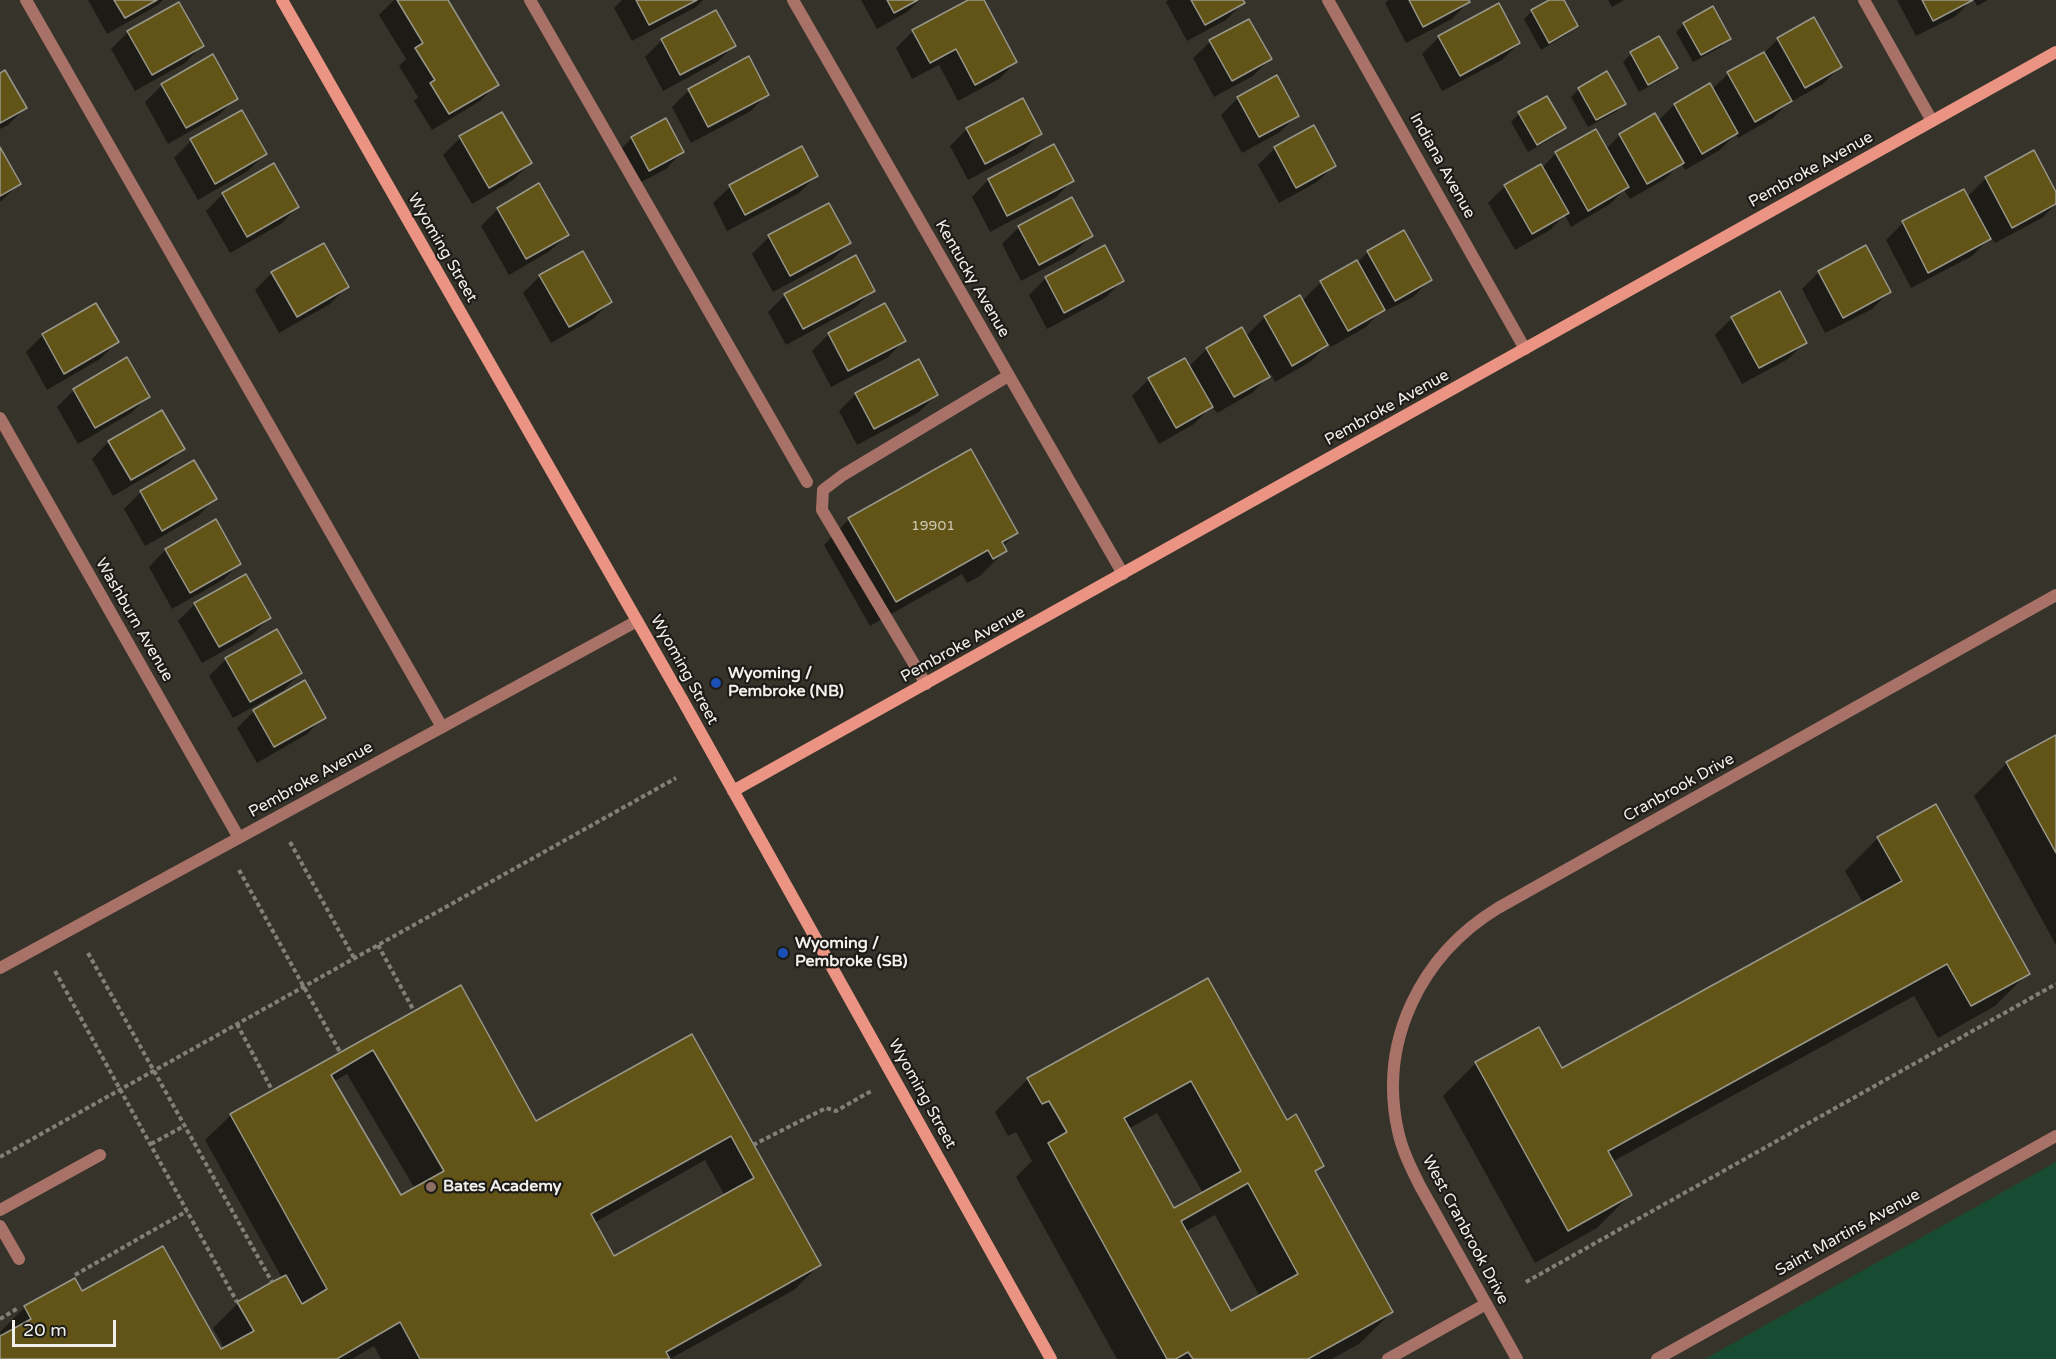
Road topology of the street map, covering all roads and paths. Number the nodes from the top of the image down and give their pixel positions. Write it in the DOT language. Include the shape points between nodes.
graph roads {
  1 [pos="26,0"];
  2 [pos="282,0"];
  3 [pos="530,0"];
  4 [pos="793,0"];
  5 [pos="1328,0"];
  6 [pos="1864,0"];
  7 [pos="2056,52"];
  8 [pos="1932,121"];
  9 [pos="1525,349"];
  10 [pos="1008,376"];
  11 [pos="0,418"];
  12 [pos="807,482"];
  13 [pos="1123,574"];
  14 [pos="2056,595"];
  15 [pos="637,621"];
  16 [pos="926,684"];
  17 [pos="442,727"];
  18 [pos="676,778"];
  19 [pos="733,791"];
  20 [pos="239,838"];
  21 [pos="290,842"];
  22 [pos="240,870"];
  23 [pos="378,945"];
  24 [pos="88,953"];
  25 [pos="354,958"];
  26 [pos="0,968"];
  27 [pos="55,970"];
  28 [pos="2056,984"];
  29 [pos="304,986"];
  30 [pos="414,1011"];
  31 [pos="237,1024"];
  32 [pos="340,1052"];
  33 [pos="154,1071"];
  34 [pos="1394,1076"];
  35 [pos="894,1079"];
  36 [pos="121,1089"];
  37 [pos="272,1090"];
  38 [pos="185,1126"];
  39 [pos="2056,1136"];
  40 [pos="151,1144"];
  41 [pos="753,1145"];
  42 [pos="100,1155"];
  43 [pos="0,1157"];
  44 [pos="0,1210"];
  45 [pos="187,1211"];
  46 [pos="0,1226"];
  47 [pos="19,1259"];
  48 [pos="75,1275"];
  49 [pos="272,1282"];
  50 [pos="1526,1282"];
  51 [pos="237,1302"];
  52 [pos="1486,1304"];
  53 [pos="18,1308"];
  54 [pos="0,1319"];
  55 [pos="1051,1359"];
  56 [pos="1388,1359"];
  57 [pos="1517,1359"];
  58 [pos="1657,1359"];
  1 -- 17 [label="street"];
  2 -- 15 [label="street, Wyoming Street"];
  3 -- 12 [label="street"];
  4 -- 10 [label="street, Kentucky Avenue"];
  5 -- 9 [label="street, Indiana Avenue"];
  6 -- 8 [label="street"];
  7 -- 8 [label="street, Pembroke Avenue"];
  8 -- 9 [label="street, Pembroke Avenue"];
  9 -- 13 [label="street, Pembroke Avenue"];
  10 -- 13 [label="street, Kentucky Avenue"];
  10 -- 16 [label="street" via="823,490 822,510"];
  11 -- 20 [label="street, Washburn Avenue"];
  13 -- 16 [label="street, Pembroke Avenue"];
  14 -- 34 [label="street, Cranbrook Drive" via="1481,919 1446,950 1419,988 1397,1048"];
  15 -- 17 [label="street, Pembroke Avenue"];
  15 -- 19 [label="street, Wyoming Street"];
  16 -- 19 [label="street, Pembroke Avenue"];
  17 -- 20 [label="street, Pembroke Avenue"];
  18 -- 23 [label="path"];
  19 -- 35 [label="street, Wyoming Street"];
  20 -- 26 [label="street, Pembroke Avenue"];
  21 -- 25 [label="path"];
  22 -- 29 [label="path"];
  23 -- 25 [label="path"];
  23 -- 30 [label="path"];
  24 -- 33 [label="path"];
  25 -- 29 [label="path"];
  27 -- 36 [label="path"];
  28 -- 50 [label="path"];
  29 -- 31 [label="path"];
  29 -- 32 [label="path"];
  31 -- 33 [label="path"];
  31 -- 37 [label="path"];
  33 -- 36 [label="path"];
  33 -- 38 [label="path"];
  34 -- 52 [label="street, West Cranbrook Drive" via="1396,1122 1407,1160"];
  35 -- 41 [label="path" via="836,1111 826,1108"];
  35 -- 55 [label="street, Wyoming Street"];
  36 -- 40 [label="path"];
  36 -- 43 [label="path"];
  38 -- 40 [label="path"];
  38 -- 49 [label="path"];
  39 -- 58 [label="street, Saint Martins Avenue"];
  40 -- 45 [label="path"];
  42 -- 44 [label="street"];
  45 -- 48 [label="path"];
  45 -- 51 [label="path"];
  46 -- 47 [label="street"];
  52 -- 56 [label="street"];
  52 -- 57 [label="street, West Cranbrook Drive"];
  53 -- 54 [label="path"];
}
